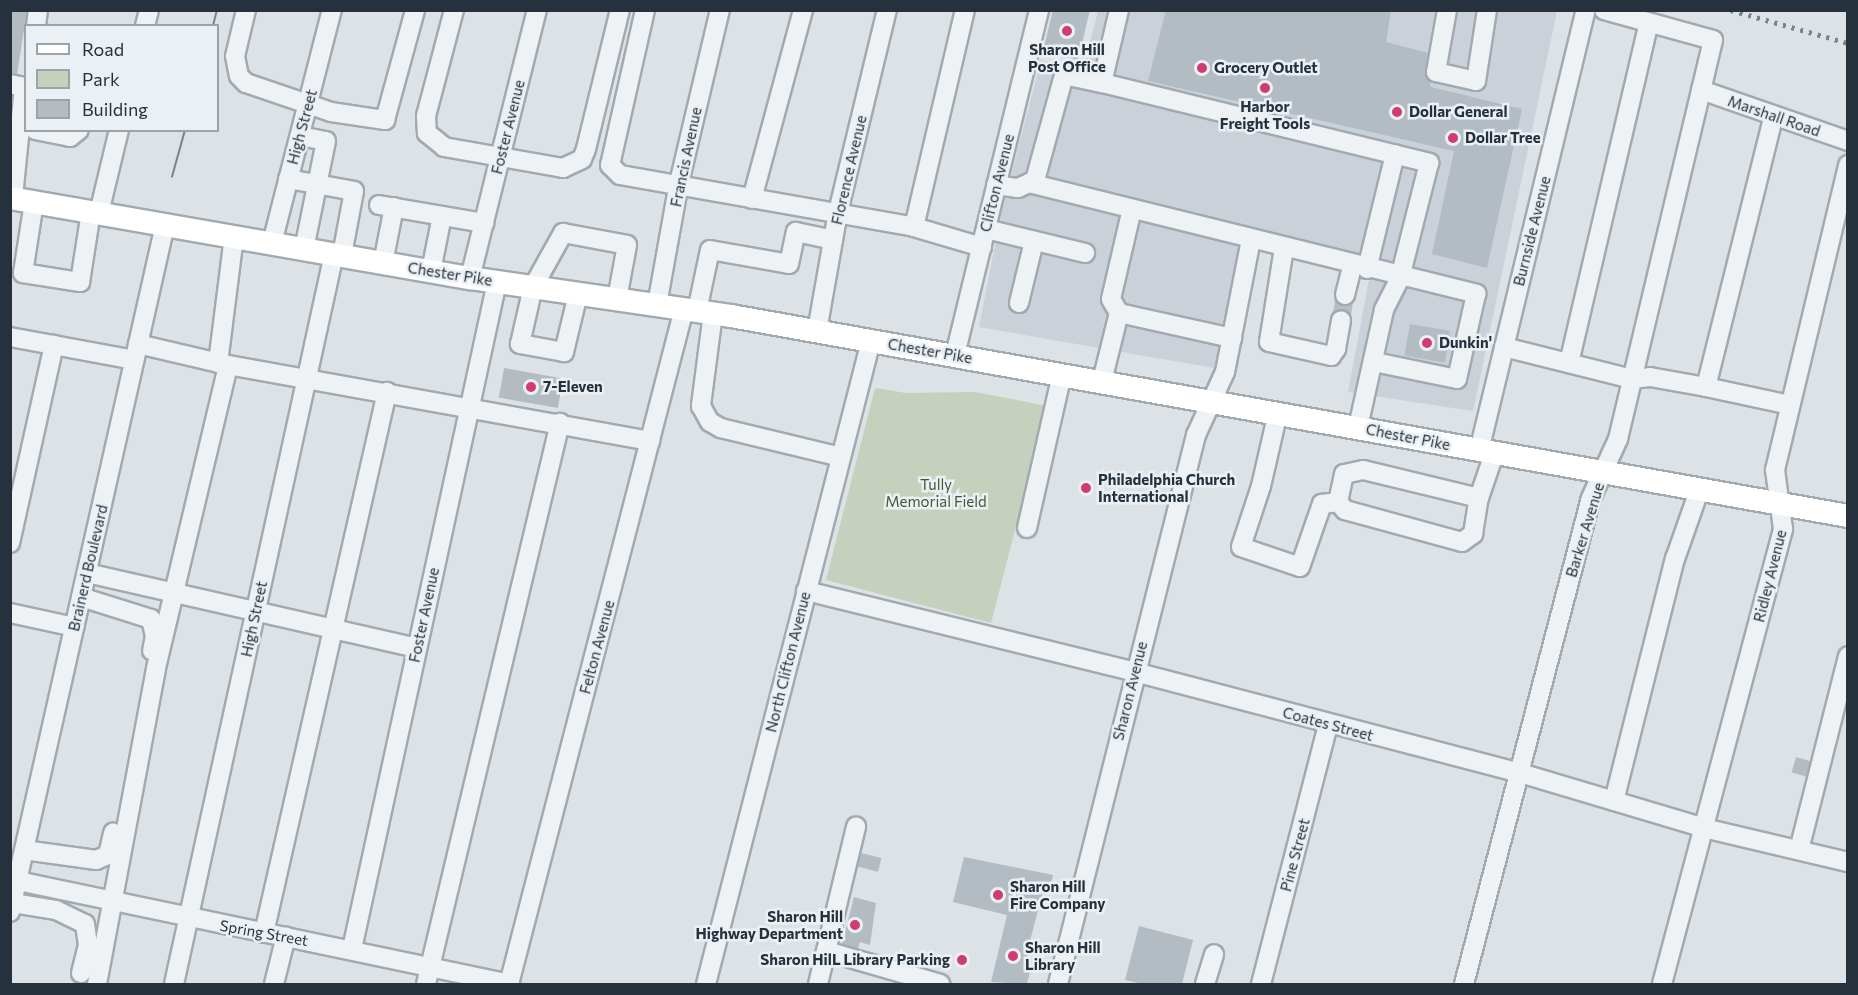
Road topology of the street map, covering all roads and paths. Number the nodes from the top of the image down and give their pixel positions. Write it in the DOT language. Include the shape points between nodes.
graph roads {
  1 [pos="246,10"];
  2 [pos="332,10"];
  3 [pos="415,10"];
  4 [pos="454,10"];
  5 [pos="537,10"];
  6 [pos="620,10"];
  7 [pos="645,10"];
  8 [pos="720,10"];
  9 [pos="803,10"];
  10 [pos="887,10"];
  11 [pos="965,10"];
  12 [pos="1039,10"];
  13 [pos="1119,10"];
  14 [pos="1447,10"];
  15 [pos="1487,10"];
  16 [pos="1586,10"];
  17 [pos="1604,10"];
  18 [pos="1649,23"];
  19 [pos="1102,83"];
  20 [pos="20,84"];
  21 [pos="1701,90"];
  22 [pos="308,103"];
  23 [pos="24,110"];
  24 [pos="1774,115"];
  25 [pos="27,132"];
  26 [pos="43,132"];
  27 [pos="76,132"];
  28 [pos="118,132"];
  29 [pos="300,136"];
  30 [pos="1848,141"];
  31 [pos="1395,154"];
  32 [pos="500,157"];
  33 [pos="1848,165"];
  34 [pos="288,179"];
  35 [pos="679,183"];
  36 [pos="316,184"];
  37 [pos="1034,184"];
  38 [pos="996,185"];
  39 [pos="752,199"];
  40 [pos="19,200"];
  41 [pos="1132,209"];
  42 [pos="838,212"];
  43 [pos="95,213"];
  44 [pos="442,216"];
  45 [pos="484,223"];
  46 [pos="165,225"];
  47 [pos="914,227"];
  48 [pos="234,237"];
  49 [pos="984,238"];
  50 [pos="1251,239"];
  51 [pos="833,240"];
  52 [pos="1035,241"];
  53 [pos="272,243"];
  54 [pos="1284,248"];
  55 [pos="304,249"];
  56 [pos="1085,253"];
  57 [pos="338,255"];
  58 [pos="383,263"];
  59 [pos="1360,267"];
  60 [pos="431,271"];
  61 [pos="470,278"];
  62 [pos="1400,278"];
  63 [pos="497,282"];
  64 [pos="533,287"];
  65 [pos="578,294"];
  66 [pos="1345,295"];
  67 [pos="617,299"];
  68 [pos="1019,303"];
  69 [pos="657,305"];
  70 [pos="698,311"];
  71 [pos="1119,313"];
  72 [pos="1341,320"];
  73 [pos="817,331"];
  74 [pos="10,337"];
  75 [pos="1232,338"];
  76 [pos="871,340"];
  77 [pos="54,345"];
  78 [pos="1504,347"];
  79 [pos="136,352"];
  80 [pos="955,355"];
  81 [pos="1374,362"];
  82 [pos="1569,363"];
  83 [pos="223,364"];
  84 [pos="1062,374"];
  85 [pos="307,378"];
  86 [pos="1632,379"];
  87 [pos="1102,381"];
  88 [pos="1706,387"];
  89 [pos="387,392"];
  90 [pos="1212,401"];
  91 [pos="1790,405"];
  92 [pos="470,407"];
  93 [pos="1278,412"];
  94 [pos="560,423"];
  95 [pos="1358,427"];
  96 [pos="650,441"];
  97 [pos="1487,452"];
  98 [pos="841,457"];
  99 [pos="1602,474"];
  100 [pos="1698,491"];
  101 [pos="1479,498"];
  102 [pos="1338,502"];
  103 [pos="1780,504"];
  104 [pos="1848,516"];
  105 [pos="1028,528"];
  106 [pos="10,543"];
  107 [pos="87,573"];
  108 [pos="806,591"];
  109 [pos="175,592"];
  110 [pos="81,597"];
  111 [pos="256,610"];
  112 [pos="10,614"];
  113 [pos="74,627"];
  114 [pos="336,629"];
  115 [pos="417,648"];
  116 [pos="1848,656"];
  117 [pos="1135,672"];
  118 [pos="1328,724"];
  119 [pos="1520,773"];
  120 [pos="1614,801"];
  121 [pos="856,827"];
  122 [pos="1704,828"];
  123 [pos="24,850"];
  124 [pos="1799,850"];
  125 [pos="1848,862"];
  126 [pos="16,872"];
  127 [pos="112,902"];
  128 [pos="11,907"];
  129 [pos="188,919"];
  130 [pos="264,933"];
  131 [pos="286,936"];
  132 [pos="352,949"];
  133 [pos="826,951"];
  134 [pos="1214,954"];
  135 [pos="81,973"];
  136 [pos="429,976"];
  137 [pos="96,984"];
  138 [pos="174,984"];
  139 [pos="274,984"];
  140 [pos="509,984"];
  141 [pos="706,984"];
  142 [pos="818,984"];
  143 [pos="940,984"];
  144 [pos="1058,984"];
  145 [pos="1205,984"];
  146 [pos="1261,984"];
  147 [pos="1464,984"];
  148 [pos="1662,984"];
  1 -- 22 [label="street" via="235,56 239,76 246,83"];
  2 -- 22 [label="street, High Street"];
  3 -- 22 [label="street" via="385,120 331,112"];
  4 -- 32 [label="street" via="426,116 427,133 444,147"];
  5 -- 32 [label="street, Foster Avenue"];
  6 -- 32 [label="street" via="582,159 563,168"];
  7 -- 35 [label="street" via="610,165 621,176"];
  8 -- 35 [label="street, Francis Avenue"];
  9 -- 39 [label="street"];
  10 -- 42 [label="street, Florence Avenue"];
  11 -- 47 [label="street"];
  12 -- 38 [label="street, Clifton Avenue"];
  13 -- 19 [label="street"];
  14 -- 15 [label="street" via="1436,72 1476,81"];
  16 -- 78 [label="street, Burnside Avenue"];
  17 -- 18 [label="street"];
  18 -- 21 [label="street, Barker Avenue" via="1713,40"];
  18 -- 82 [label="street"];
  19 -- 31 [label="street"];
  19 -- 37 [label="street" via="1064,75"];
  20 -- 23 [label="street"];
  21 -- 24 [label="street, Marshall Road"];
  21 -- 86 [label="street, Barker Avenue"];
  22 -- 29 [label="street, High Street"];
  24 -- 30 [label="street, Marshall Road"];
  24 -- 88 [label="street"];
  25 -- 40 [label="street"];
  26 -- 27 [label="street" via="70,137"];
  28 -- 43 [label="street"];
  29 -- 34 [label="street, High Street"];
  29 -- 36 [label="street" via="326,141"];
  31 -- 59 [label="street"];
  31 -- 62 [label="street" via="1429,163"];
  32 -- 45 [label="street, Foster Avenue"];
  33 -- 91 [label="street, Ridley Avenue"];
  34 -- 36 [label="street"];
  34 -- 53 [label="street, High Street"];
  35 -- 39 [label="street"];
  35 -- 69 [label="street, Francis Avenue"];
  36 -- 55 [label="street"];
  36 -- 57 [label="street, High Street" via="354,191"];
  37 -- 38 [label="street" via="1018,188"];
  37 -- 41 [label="street"];
  38 -- 49 [label="street, Clifton Avenue"];
  39 -- 42 [label="street"];
  40 -- 43 [label="main road, Chester Pike"];
  40 -- 43 [label="street" via="23,273 80,282"];
  41 -- 50 [label="street"];
  41 -- 71 [label="street" via="1111,299"];
  42 -- 47 [label="street"];
  42 -- 51 [label="street, Florence Avenue"];
  43 -- 46 [label="main road, Chester Pike"];
  44 -- 45 [label="street"];
  44 -- 58 [label="street" via="387,206"];
  44 -- 60 [label="street"];
  45 -- 61 [label="street, Foster Avenue"];
  46 -- 48 [label="main road, Chester Pike"];
  46 -- 79 [label="street, Brainerd Boulevard"];
  47 -- 49 [label="street"];
  48 -- 53 [label="main road, Chester Pike"];
  48 -- 83 [label="street"];
  49 -- 52 [label="street"];
  49 -- 80 [label="street, Clifton Avenue"];
  50 -- 54 [label="street"];
  50 -- 75 [label="street, Sharon Avenue"];
  51 -- 70 [label="street" via="796,232 789,264 710,250"];
  51 -- 73 [label="street, Florence Avenue"];
  52 -- 56 [label="street"];
  52 -- 68 [label="street"];
  53 -- 55 [label="main road, Chester Pike"];
  54 -- 59 [label="street"];
  54 -- 72 [label="street" via="1269,342 1330,356 1336,349"];
  55 -- 57 [label="main road, Chester Pike"];
  57 -- 58 [label="main road, Chester Pike"];
  57 -- 85 [label="street, High Street"];
  58 -- 60 [label="main road, Chester Pike"];
  59 -- 62 [label="street"];
  59 -- 66 [label="street"];
  60 -- 61 [label="main road, Chester Pike"];
  61 -- 63 [label="main road, Chester Pike"];
  62 -- 81 [label="street" via="1384,309"];
  62 -- 81 [label="street" via="1476,294 1457,379"];
  63 -- 64 [label="main road, Chester Pike"];
  63 -- 92 [label="street, Foster Avenue"];
  64 -- 65 [label="main road, Chester Pike"];
  64 -- 65 [label="street" via="520,344 564,352"];
  64 -- 67 [label="street" via="563,233 627,245"];
  65 -- 67 [label="main road, Chester Pike"];
  67 -- 69 [label="main road, Chester Pike"];
  69 -- 70 [label="main road, Chester Pike"];
  70 -- 73 [label="main road, Chester Pike"];
  70 -- 96 [label="street, Felton Avenue"];
  70 -- 98 [label="street" via="701,406 710,422"];
  71 -- 75 [label="street"];
  71 -- 87 [label="street"];
  73 -- 76 [label="main road, Chester Pike"];
  74 -- 77 [label="street"];
  75 -- 90 [label="street, Sharon Avenue" via="1225,372"];
  76 -- 80 [label="main road, Chester Pike"];
  76 -- 98 [label="street, North Clifton Avenue"];
  77 -- 79 [label="street"];
  77 -- 106 [label="street"];
  78 -- 82 [label="street"];
  78 -- 97 [label="street, Burnside Avenue"];
  79 -- 83 [label="street"];
  79 -- 107 [label="street, Brainerd Boulevard"];
  80 -- 84 [label="main road, Chester Pike"];
  81 -- 95 [label="street"];
  82 -- 86 [label="street"];
  83 -- 85 [label="street"];
  83 -- 109 [label="street"];
  84 -- 87 [label="main road, Chester Pike"];
  84 -- 105 [label="street"];
  85 -- 89 [label="street"];
  85 -- 111 [label="street, High Street"];
  86 -- 88 [label="street" via="1650,377"];
  86 -- 99 [label="street, Barker Avenue" via="1618,439"];
  87 -- 90 [label="main road, Chester Pike"];
  88 -- 91 [label="street"];
  89 -- 92 [label="street"];
  89 -- 114 [label="street"];
  90 -- 93 [label="main road, Chester Pike"];
  90 -- 117 [label="street, Sharon Avenue" via="1196,435"];
  91 -- 103 [label="street, Ridley Avenue" via="1775,470"];
  92 -- 94 [label="street"];
  92 -- 115 [label="street, Foster Avenue"];
  93 -- 95 [label="main road, Chester Pike"];
  93 -- 102 [label="street" via="1261,486 1241,547 1300,567 1322,504"];
  94 -- 96 [label="street"];
  94 -- 136 [label="street"];
  95 -- 97 [label="main road, Chester Pike"];
  96 -- 140 [label="street, Felton Avenue"];
  97 -- 99 [label="main road, Chester Pike"];
  97 -- 101 [label="street, Burnside Avenue"];
  98 -- 108 [label="street, North Clifton Avenue"];
  99 -- 100 [label="main road, Chester Pike"];
  99 -- 119 [label="street, Barker Avenue" via="1591,498"];
  100 -- 103 [label="main road, Chester Pike"];
  100 -- 120 [label="street" via="1675,560"];
  101 -- 102 [label="street" via="1364,470 1344,474"];
  101 -- 102 [label="street, Burnside Avenue" via="1473,534 1462,542 1345,510"];
  103 -- 104 [label="main road, Chester Pike"];
  103 -- 122 [label="street, Ridley Avenue" via="1783,529"];
  107 -- 109 [label="street"];
  107 -- 110 [label="street, Brainerd Boulevard"];
  108 -- 117 [label="street, Coates Street"];
  108 -- 141 [label="street, North Clifton Avenue"];
  109 -- 111 [label="street"];
  109 -- 127 [label="street" via="152,690"];
  110 -- 113 [label="street, Brainerd Boulevard"];
  110 -- 123 [label="street" via="151,619 155,636 108,855 96,860"];
  111 -- 114 [label="street"];
  111 -- 129 [label="street, High Street"];
  112 -- 113 [label="street"];
  113 -- 123 [label="street, Brainerd Boulevard"];
  114 -- 115 [label="street"];
  114 -- 130 [label="street"];
  115 -- 132 [label="street, Foster Avenue"];
  116 -- 124 [label="street"];
  117 -- 118 [label="street, Coates Street"];
  117 -- 144 [label="street, Sharon Avenue"];
  118 -- 119 [label="street, Coates Street"];
  118 -- 146 [label="street, Pine Street"];
  119 -- 120 [label="street, Coates Street"];
  119 -- 147 [label="street, Barker Avenue"];
  120 -- 122 [label="street, Coates Street"];
  121 -- 133 [label="street"];
  122 -- 124 [label="street, Coates Street"];
  122 -- 148 [label="street, Ridley Avenue"];
  123 -- 126 [label="street, Brainerd Boulevard"];
  124 -- 125 [label="street, Coates Street"];
  126 -- 127 [label="street, Spring Street"];
  126 -- 128 [label="street, Brainerd Boulevard"];
  127 -- 129 [label="street, Spring Street"];
  127 -- 137 [label="street"];
  128 -- 135 [label="street" via="56,910 84,924 88,945"];
  129 -- 130 [label="street, Spring Street"];
  129 -- 138 [label="street, High Street"];
  130 -- 131 [label="street, Spring Street"];
  131 -- 132 [label="street, Spring Street"];
  131 -- 139 [label="street"];
  132 -- 136 [label="street, Spring Street"];
  133 -- 142 [label="street"];
  133 -- 143 [label="street"];
  134 -- 145 [label="street"];
  136 -- 140 [label="street, Spring Street"];
}
